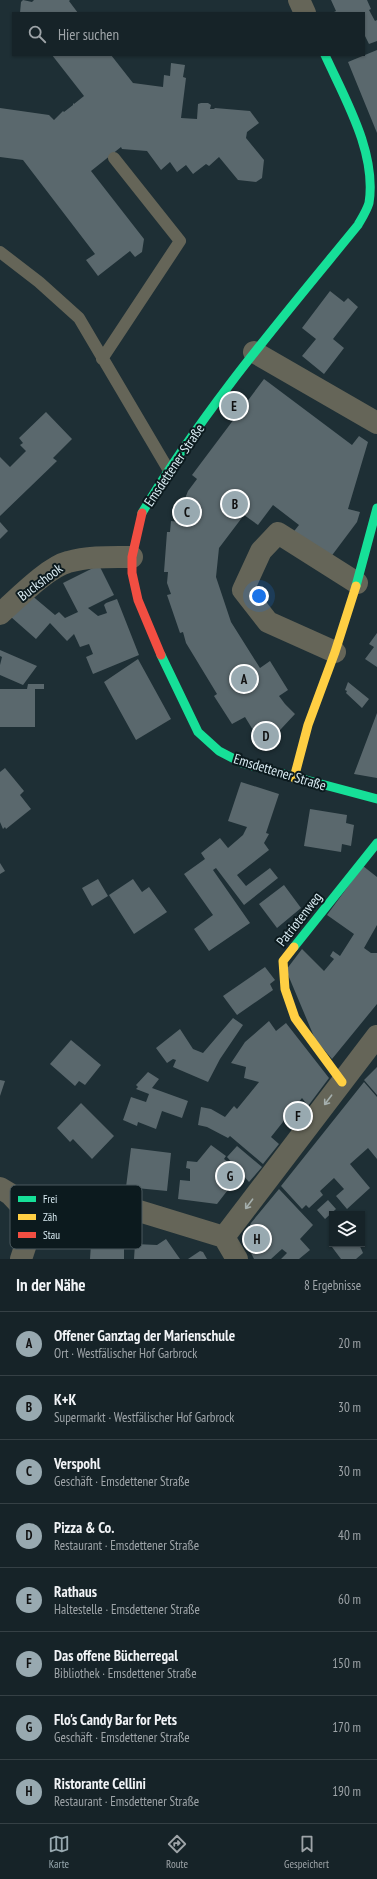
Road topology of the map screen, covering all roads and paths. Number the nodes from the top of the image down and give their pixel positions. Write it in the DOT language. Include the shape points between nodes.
graph roads {
  1 [pos="299,0"];
  2 [pos="305,12"];
  3 [pos="324,56"];
  4 [pos="114,158"];
  5 [pos="373,203"];
  6 [pos="0,252"];
  7 [pos="254,352"];
  8 [pos="102,359"];
  9 [pos="377,423"];
  10 [pos="168,469"];
  11 [pos="377,508"];
  12 [pos="132,557"];
  13 [pos="357,583"];
  14 [pos="0,614"];
  15 [pos="335,652"];
  16 [pos="294,778"];
  17 [pos="377,799"];
  18 [pos="377,842"];
  19 [pos="377,1036"];
  20 [pos="342,1082"];
  21 [pos="0,1188"];
  22 [pos="10,1194"];
  23 [pos="142,1212"];
  24 [pos="224,1237"];
  25 [pos="24,1249"];
  26 [pos="21,1259"];
  27 [pos="237,1259"];
  1 -- 2 [label="street"];
  3 -- 5 [label="street, Emsdettener Straße" via="362,135 372,171"];
  4 -- 8 [label="lane" via="180,241"];
  5 -- 7 [label="street, Emsdettener Straße" via="358,225"];
  6 -- 8 [label="lane" via="80,318"];
  7 -- 9 [label="street"];
  7 -- 10 [label="street, Emsdettener Straße"];
  8 -- 10 [label="lane"];
  10 -- 12 [label="street, Emsdettener Straße" via="140,516"];
  11 -- 13 [label="street"];
  12 -- 14 [label="street, Buckshook" via="67,562 48,573"];
  12 -- 16 [label="street, Emsdettener Straße" via="132,574 138,600 157,647 198,732 219,751 242,763"];
  13 -- 15 [label="street"];
  13 -- 15 [label="street" via="278,533 261,551 243,590 268,622"];
  15 -- 16 [label="street" via="308,725"];
  16 -- 17 [label="street, Emsdettener Straße"];
  18 -- 20 [label="street, Patriotenweg" via="283,961 285,989 296,1018"];
  19 -- 20 [label="street"];
  20 -- 24 [label="street, one-way"];
  21 -- 22 [label="street"];
  23 -- 24 [label="street"];
  24 -- 27 [label="street"];
  25 -- 26 [label="street"];
}
